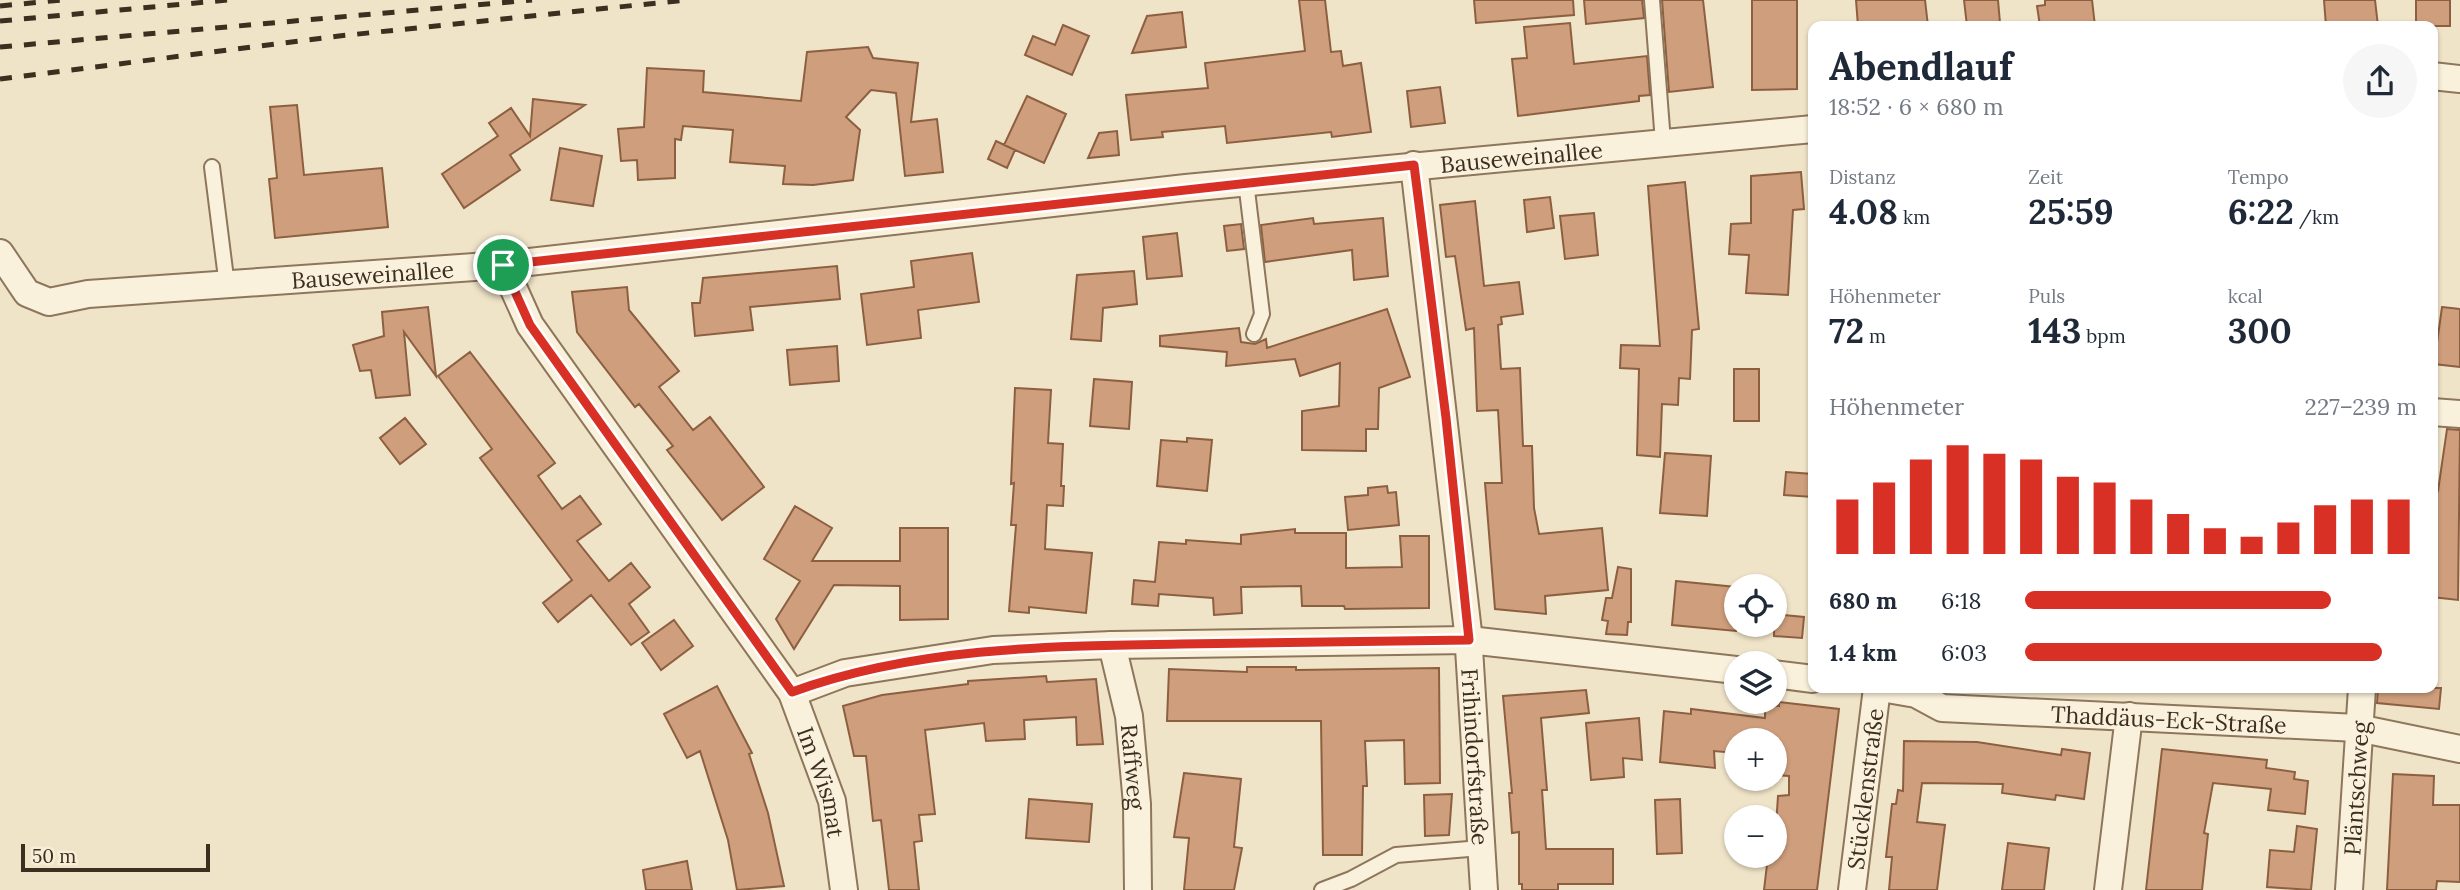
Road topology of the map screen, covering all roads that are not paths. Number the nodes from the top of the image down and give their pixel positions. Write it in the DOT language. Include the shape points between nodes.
graph roads {
  1 [pos="1652,0"];
  2 [pos="2438,79"];
  3 [pos="2460,79"];
  4 [pos="1808,129"];
  5 [pos="1663,142"];
  6 [pos="1414,165"];
  7 [pos="212,167"];
  8 [pos="1246,182"];
  9 [pos="0,253"];
  10 [pos="503,265"];
  11 [pos="227,286"];
  12 [pos="1254,334"];
  13 [pos="2438,412"];
  14 [pos="2460,414"];
  15 [pos="1469,640"];
  16 [pos="1112,645"];
  17 [pos="1724,669"];
  18 [pos="1787,676"];
  19 [pos="1808,678"];
  20 [pos="792,692"];
  21 [pos="1878,693"];
  22 [pos="1920,693"];
  23 [pos="2362,693"];
  24 [pos="2129,716"];
  25 [pos="2358,728"];
  26 [pos="2460,749"];
  27 [pos="1481,849"];
  28 [pos="844,890"];
  29 [pos="1138,890"];
  30 [pos="1322,890"];
  31 [pos="1484,890"];
  32 [pos="1852,890"];
  33 [pos="2108,890"];
  34 [pos="2349,890"];
  1 -- 5 [label="lane"];
  2 -- 3 [label="street"];
  4 -- 5 [label="street, Bauseweinallee"];
  5 -- 6 [label="street, Bauseweinallee"];
  6 -- 8 [label="street, Bauseweinallee"];
  6 -- 15 [label="street, Frihindorfstraße"];
  7 -- 11 [label="lane"];
  8 -- 10 [label="street, Bauseweinallee"];
  8 -- 12 [label="lane" via="1262,314"];
  9 -- 11 [label="street, Bauseweinallee" via="27,293 49,302 88,294"];
  10 -- 11 [label="street, Bauseweinallee"];
  10 -- 20 [label="street, Im Wismat" via="530,325"];
  13 -- 14 [label="street"];
  15 -- 16 [label="street"];
  15 -- 17 [label="street"];
  15 -- 27 [label="street, Frihindorfstraße"];
  16 -- 20 [label="street" via="993,650 845,673"];
  16 -- 29 [label="street, Raffweg" via="1129,716"];
  18 -- 19 [label="street"];
  20 -- 28 [label="street, Im Wismat" via="832,801"];
  21 -- 32 [label="street, Stücklenstraße"];
  22 -- 24 [label="street, Thaddäus-Eck-Straße" via="1942,708"];
  23 -- 25 [label="street, Pläntschweg"];
  24 -- 25 [label="street, Thaddäus-Eck-Straße"];
  24 -- 33 [label="street"];
  25 -- 26 [label="street, Thaddäus-Eck-Straße"];
  25 -- 34 [label="street, Pläntschweg"];
  27 -- 30 [label="lane" via="1396,855"];
  27 -- 31 [label="street, Frihindorfstraße"];
}
